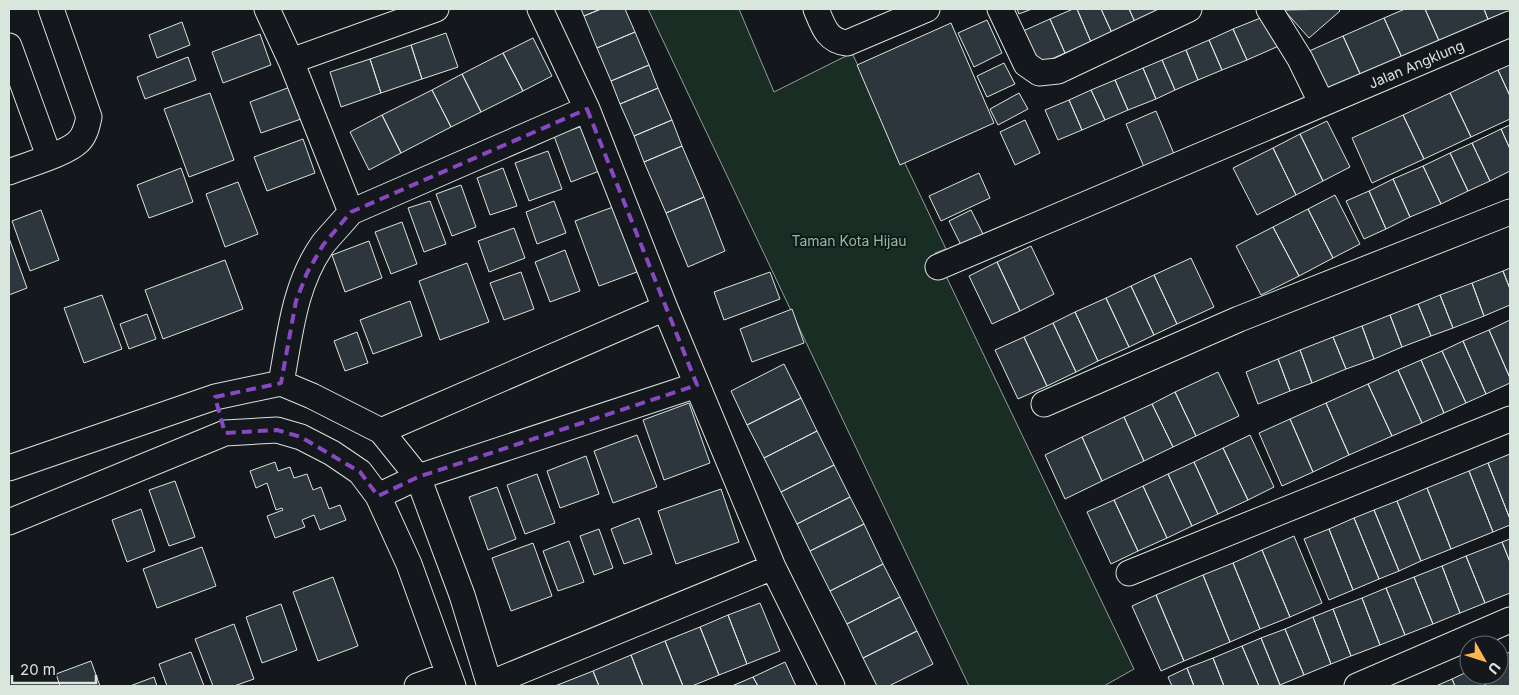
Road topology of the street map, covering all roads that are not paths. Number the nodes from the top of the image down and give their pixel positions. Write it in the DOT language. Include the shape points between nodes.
graph roads {
  1 [pos="51,9"];
  2 [pos="267,9"];
  3 [pos="436,9"];
  4 [pos="540,9"];
  5 [pos="816,9"];
  6 [pos="927,9"];
  7 [pos="1000,9"];
  8 [pos="1189,9"];
  9 [pos="1270,9"];
  10 [pos="1510,24"];
  11 [pos="9,46"];
  12 [pos="291,61"];
  13 [pos="1322,104"];
  14 [pos="587,109"];
  15 [pos="49,156"];
  16 [pos="9,172"];
  17 [pos="351,212"];
  18 [pos="1510,212"];
  19 [pos="938,267"];
  20 [pos="665,308"];
  21 [pos="281,383"];
  22 [pos="697,385"];
  23 [pos="214,397"];
  24 [pos="1044,404"];
  25 [pos="1510,419"];
  26 [pos="381,431"];
  27 [pos="225,434"];
  28 [pos="9,468"];
  29 [pos="418,477"];
  30 [pos="378,496"];
  31 [pos="9,522"];
  32 [pos="773,567"];
  33 [pos="1129,572"];
  34 [pos="1510,620"];
  35 [pos="451,680"];
  36 [pos="489,685"];
  37 [pos="417,686"];
  38 [pos="832,686"];
  39 [pos="1357,686"];
  1 -- 15 [label="street" via="89,118 78,142"];
  2 -- 12 [label="street"];
  3 -- 12 [label="street"];
  4 -- 14 [label="street"];
  5 -- 6 [label="street" via="830,37 847,43"];
  7 -- 8 [label="street" via="1026,64 1032,70 1045,73 1058,71"];
  9 -- 13 [label="street"];
  10 -- 13 [label="street, Jalan Angklung"];
  11 -- 15 [label="street"];
  12 -- 17 [label="street"];
  13 -- 19 [label="street, Jalan Angklung"];
  14 -- 17 [label="street"];
  14 -- 20 [label="street"];
  15 -- 16 [label="street"];
  17 -- 21 [label="street" via="323,244 307,273 296,302"];
  18 -- 24 [label="street" via="1239,319"];
  20 -- 22 [label="street"];
  20 -- 26 [label="street"];
  21 -- 23 [label="street"];
  21 -- 26 [label="street"];
  22 -- 29 [label="street"];
  22 -- 32 [label="street"];
  23 -- 27 [label="street"];
  23 -- 28 [label="street"];
  25 -- 33 [label="street"];
  26 -- 29 [label="street"];
  27 -- 30 [label="street" via="277,430 301,437 360,472"];
  27 -- 31 [label="street"];
  29 -- 30 [label="street"];
  29 -- 36 [label="street" via="462,594"];
  30 -- 35 [label="street" via="408,564"];
  32 -- 36 [label="street"];
  32 -- 38 [label="street"];
  34 -- 39 [label="street"];
  35 -- 37 [label="street"];
}
